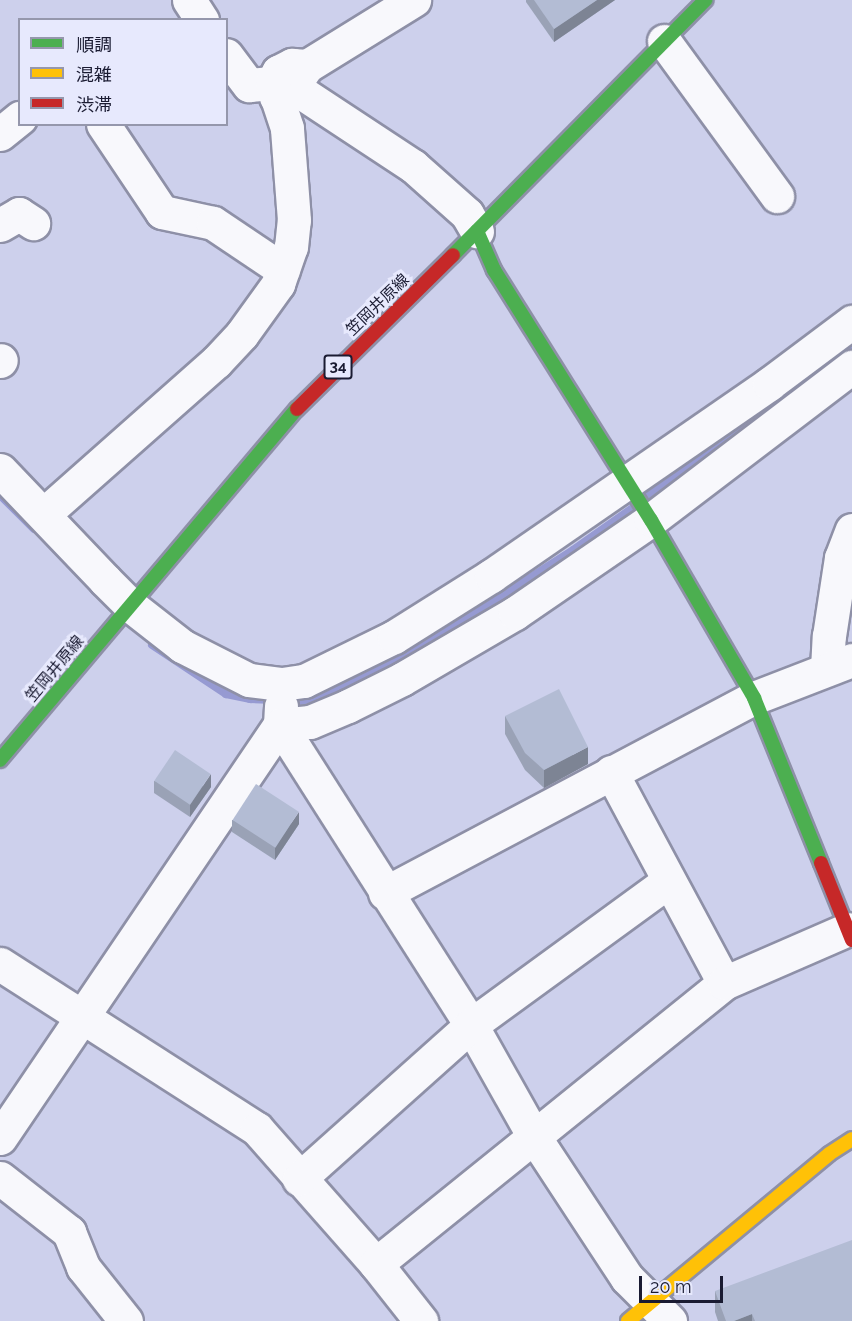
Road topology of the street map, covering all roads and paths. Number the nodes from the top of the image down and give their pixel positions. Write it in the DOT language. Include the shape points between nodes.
graph roads {
  1 [pos="189,0"];
  2 [pos="414,0"];
  3 [pos="705,0"];
  4 [pos="201,18"];
  5 [pos="664,42"];
  6 [pos="228,58"];
  7 [pos="287,83"];
  8 [pos="18,120"];
  9 [pos="104,126"];
  10 [pos="0,134"];
  11 [pos="777,196"];
  12 [pos="33,223"];
  13 [pos="0,225"];
  14 [pos="477,231"];
  15 [pos="283,270"];
  16 [pos="852,322"];
  17 [pos="852,367"];
  18 [pos="779,399"];
  19 [pos="0,470"];
  20 [pos="628,486"];
  21 [pos="44,514"];
  22 [pos="648,515"];
  23 [pos="852,530"];
  24 [pos="503,594"];
  25 [pos="131,606"];
  26 [pos="404,653"];
  27 [pos="840,664"];
  28 [pos="754,698"];
  29 [pos="281,703"];
  30 [pos="0,760"];
  31 [pos="611,772"];
  32 [pos="668,882"];
  33 [pos="385,893"];
  34 [pos="850,934"];
  35 [pos="0,964"];
  36 [pos="724,983"];
  37 [pos="82,1018"];
  38 [pos="471,1025"];
  39 [pos="533,1135"];
  40 [pos="0,1138"];
  41 [pos="852,1139"];
  42 [pos="0,1179"];
  43 [pos="299,1179"];
  44 [pos="376,1264"];
  45 [pos="649,1315"];
  46 [pos="126,1321"];
  47 [pos="421,1321"];
  1 -- 4 [label="street"];
  2 -- 7 [label="street"];
  3 -- 5 [label="main road, 笠岡井原線 / 34"];
  5 -- 11 [label="street"];
  5 -- 14 [label="main road, 笠岡井原線 / 34"];
  6 -- 7 [label="street" via="249,85"];
  7 -- 14 [label="street" via="413,166 467,214"];
  7 -- 15 [label="street" via="294,220"];
  8 -- 10 [label="street"];
  9 -- 15 [label="street" via="162,212 213,223"];
  12 -- 13 [label="street" via="19,214"];
  14 -- 20 [label="main road" via="494,270"];
  14 -- 25 [label="main road, 笠岡井原線 / 34" via="312,392"];
  15 -- 21 [label="street" via="265,306 216,362"];
  16 -- 18 [label="street"];
  17 -- 18 [label="street"];
  18 -- 20 [label="street"];
  18 -- 22 [label="street"];
  19 -- 21 [label="street"];
  20 -- 22 [label="main road"];
  20 -- 24 [label="street"];
  21 -- 25 [label="street"];
  22 -- 24 [label="street"];
  22 -- 28 [label="main road"];
  23 -- 27 [label="street" via="841,558 829,636"];
  24 -- 26 [label="street"];
  24 -- 26 [label="street"];
  25 -- 29 [label="street" via="182,646 249,680"];
  25 -- 30 [label="main road, 笠岡井原線 / 34"];
  26 -- 29 [label="street" via="304,681"];
  27 -- 28 [label="street"];
  28 -- 31 [label="street"];
  28 -- 34 [label="main road"];
  29 -- 33 [label="street"];
  29 -- 37 [label="street"];
  31 -- 32 [label="street"];
  31 -- 33 [label="street"];
  32 -- 36 [label="street"];
  32 -- 38 [label="street"];
  33 -- 38 [label="street"];
  34 -- 36 [label="street"];
  35 -- 37 [label="street"];
  36 -- 39 [label="street"];
  37 -- 40 [label="street"];
  37 -- 43 [label="street" via="257,1129"];
  38 -- 39 [label="street"];
  38 -- 43 [label="street"];
  39 -- 44 [label="street"];
  39 -- 45 [label="street"];
  41 -- 45 [label="main road" via="829,1154"];
  42 -- 46 [label="street" via="69,1232 83,1267"];
  43 -- 44 [label="street"];
  44 -- 47 [label="street"];
}
